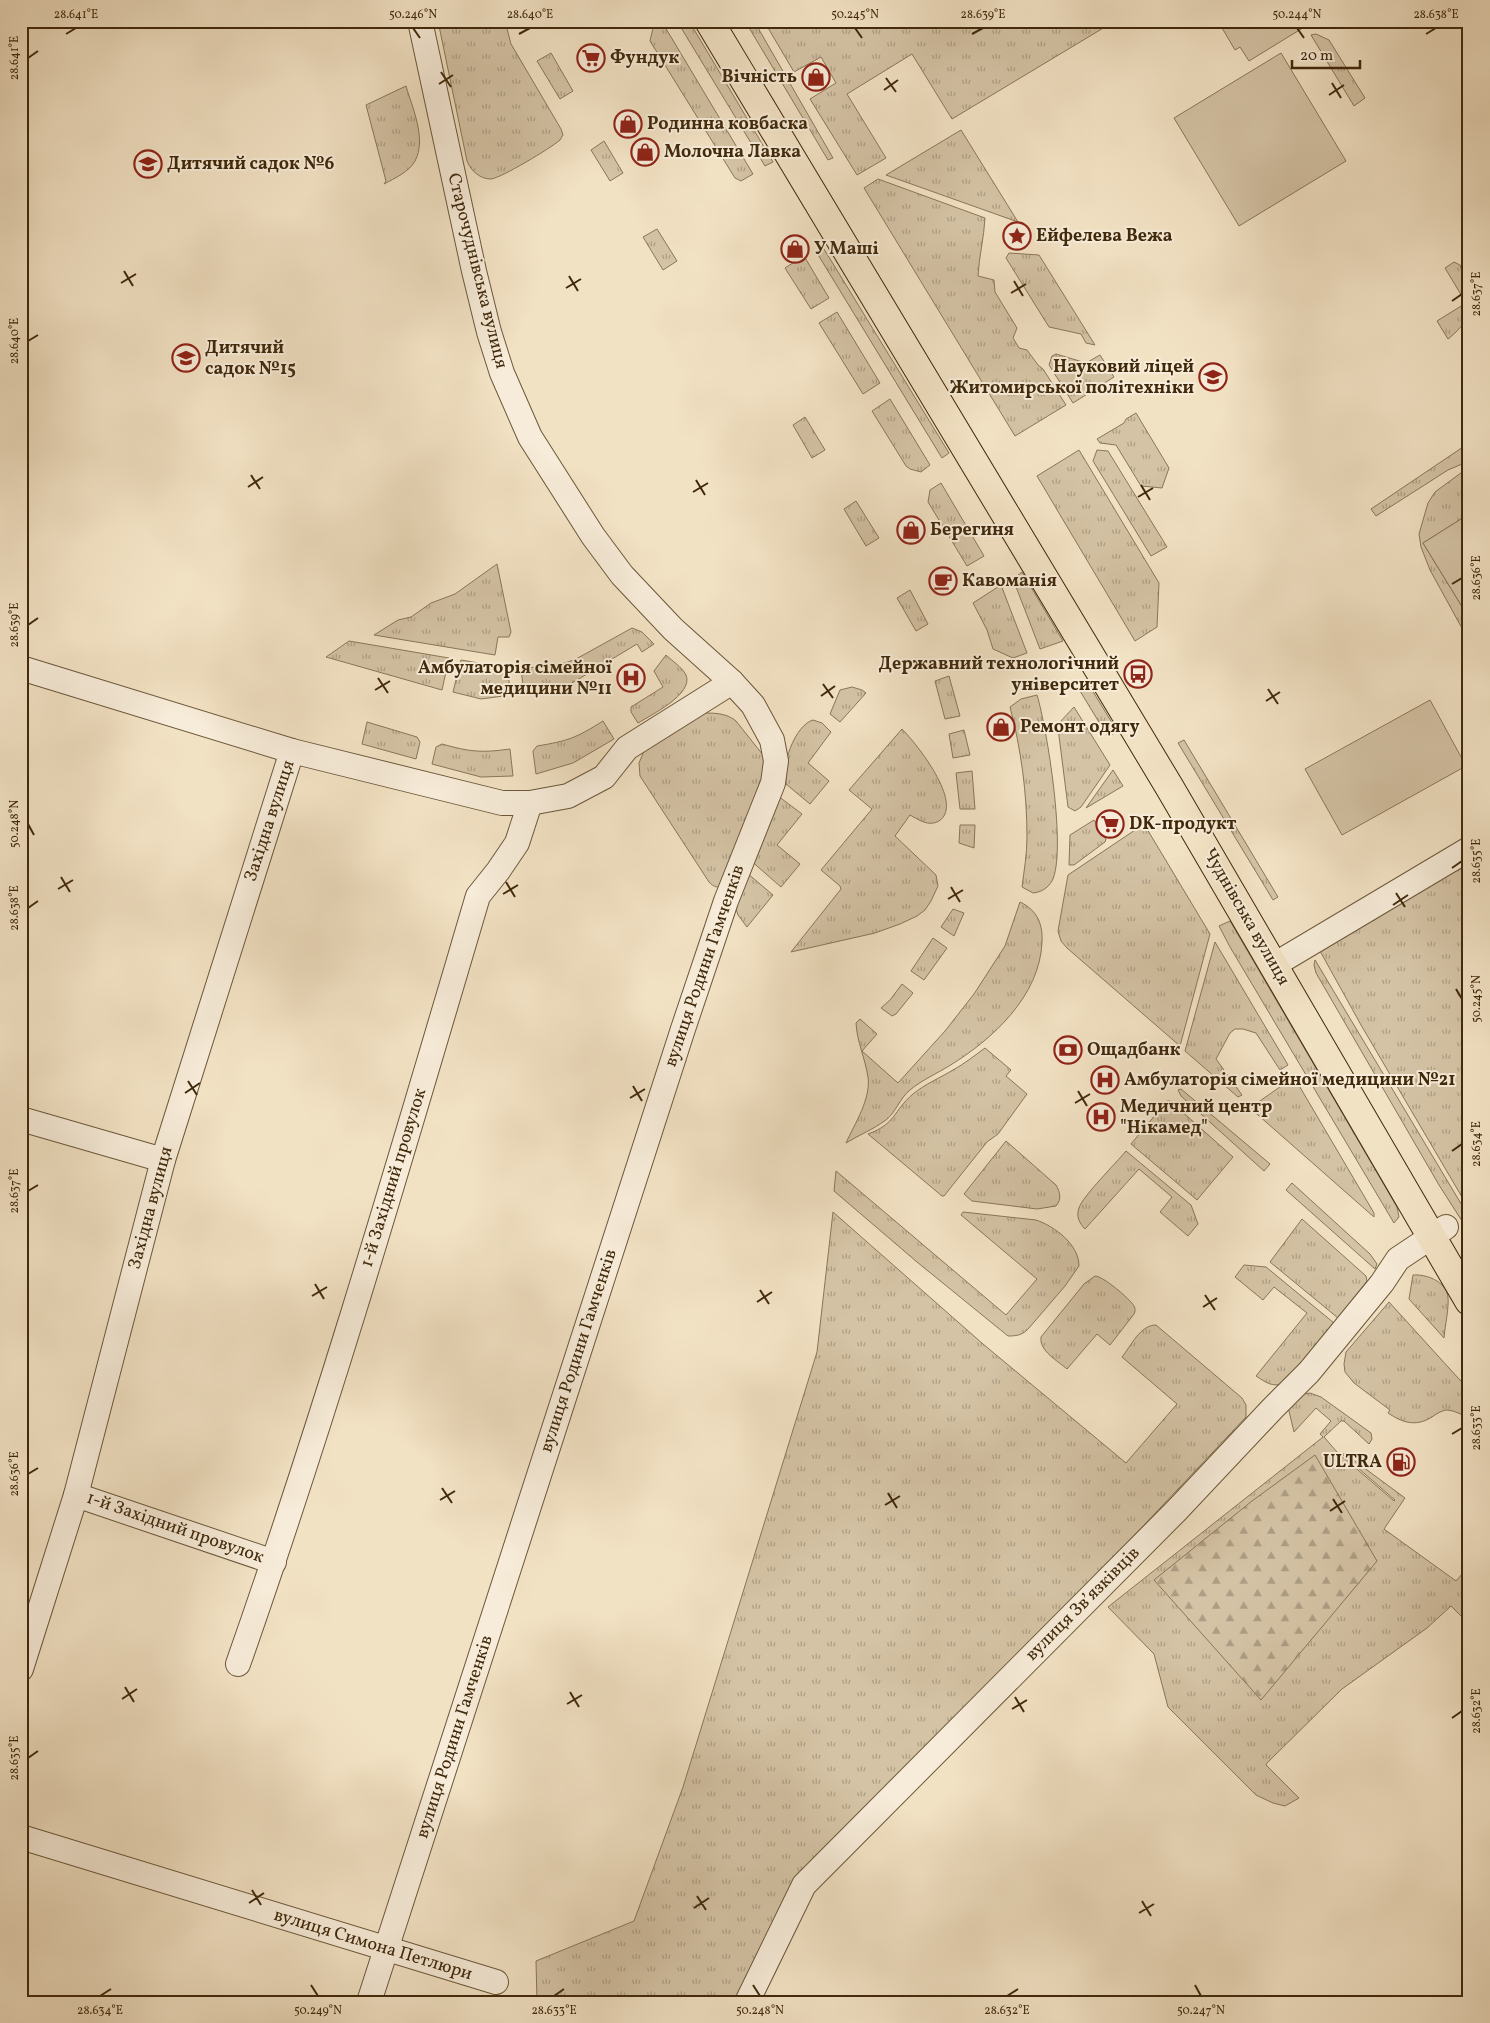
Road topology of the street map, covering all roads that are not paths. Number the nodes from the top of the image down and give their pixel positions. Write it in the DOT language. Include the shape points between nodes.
graph roads {
  1 [pos="420,21"];
  2 [pos="709,21"];
  3 [pos="726,21"];
  4 [pos="21,668"];
  5 [pos="732,682"];
  6 [pos="753,706"];
  7 [pos="292,751"];
  8 [pos="530,803"];
  9 [pos="1469,849"];
  10 [pos="1281,961"];
  11 [pos="21,1119"];
  12 [pos="163,1160"];
  13 [pos="1439,1232"];
  14 [pos="1469,1265"];
  15 [pos="1469,1301"];
  16 [pos="76,1495"];
  17 [pos="274,1562"];
  18 [pos="238,1664"];
  19 [pos="21,1669"];
  20 [pos="21,1837"];
  21 [pos="387,1950"];
  22 [pos="496,1982"];
  23 [pos="369,2002"];
  24 [pos="748,2002"];
  1 -- 5 [label="street, Старочуднівська вулиця" via="480,297 502,373 521,420 561,488 622,575 673,630"];
  2 -- 10 [label="main road, Чуднівська вулиця" via="1161,773"];
  3 -- 10 [label="main road, Чуднівська вулиця"];
  4 -- 7 [label="street"];
  5 -- 6 [label="street, Старочуднівська вулиця"];
  5 -- 8 [label="street" via="627,748 604,777 568,796"];
  6 -- 21 [label="street, вулиця Родини Гамченків" via="772,740 776,761 773,783 726,900 683,1029"];
  7 -- 8 [label="street" via="502,804"];
  7 -- 12 [label="street, Західна вулиця"];
  8 -- 17 [label="street, 1-й Західний провулок" via="518,843 478,896 349,1329"];
  9 -- 10 [label="street"];
  10 -- 13 [label="main road, Чуднівська вулиця"];
  11 -- 12 [label="street"];
  12 -- 16 [label="street, Західна вулиця"];
  13 -- 14 [label="main road, Чуднівська вулиця"];
  13 -- 15 [label="main road, Чуднівська вулиця"];
  13 -- 24 [label="street, вулиця Звʼязківців" via="1398,1258 1382,1283 1309,1372 1176,1511 804,1885"];
  16 -- 17 [label="street, 1-й Західний провулок"];
  16 -- 19 [label="street, Західна вулиця"];
  17 -- 18 [label="street, 1-й Західний провулок"];
  20 -- 21 [label="street, вулиця Симона Петлюри"];
  21 -- 22 [label="street, вулиця Симона Петлюри"];
  21 -- 23 [label="street, вулиця Родини Гамченків"];
}
